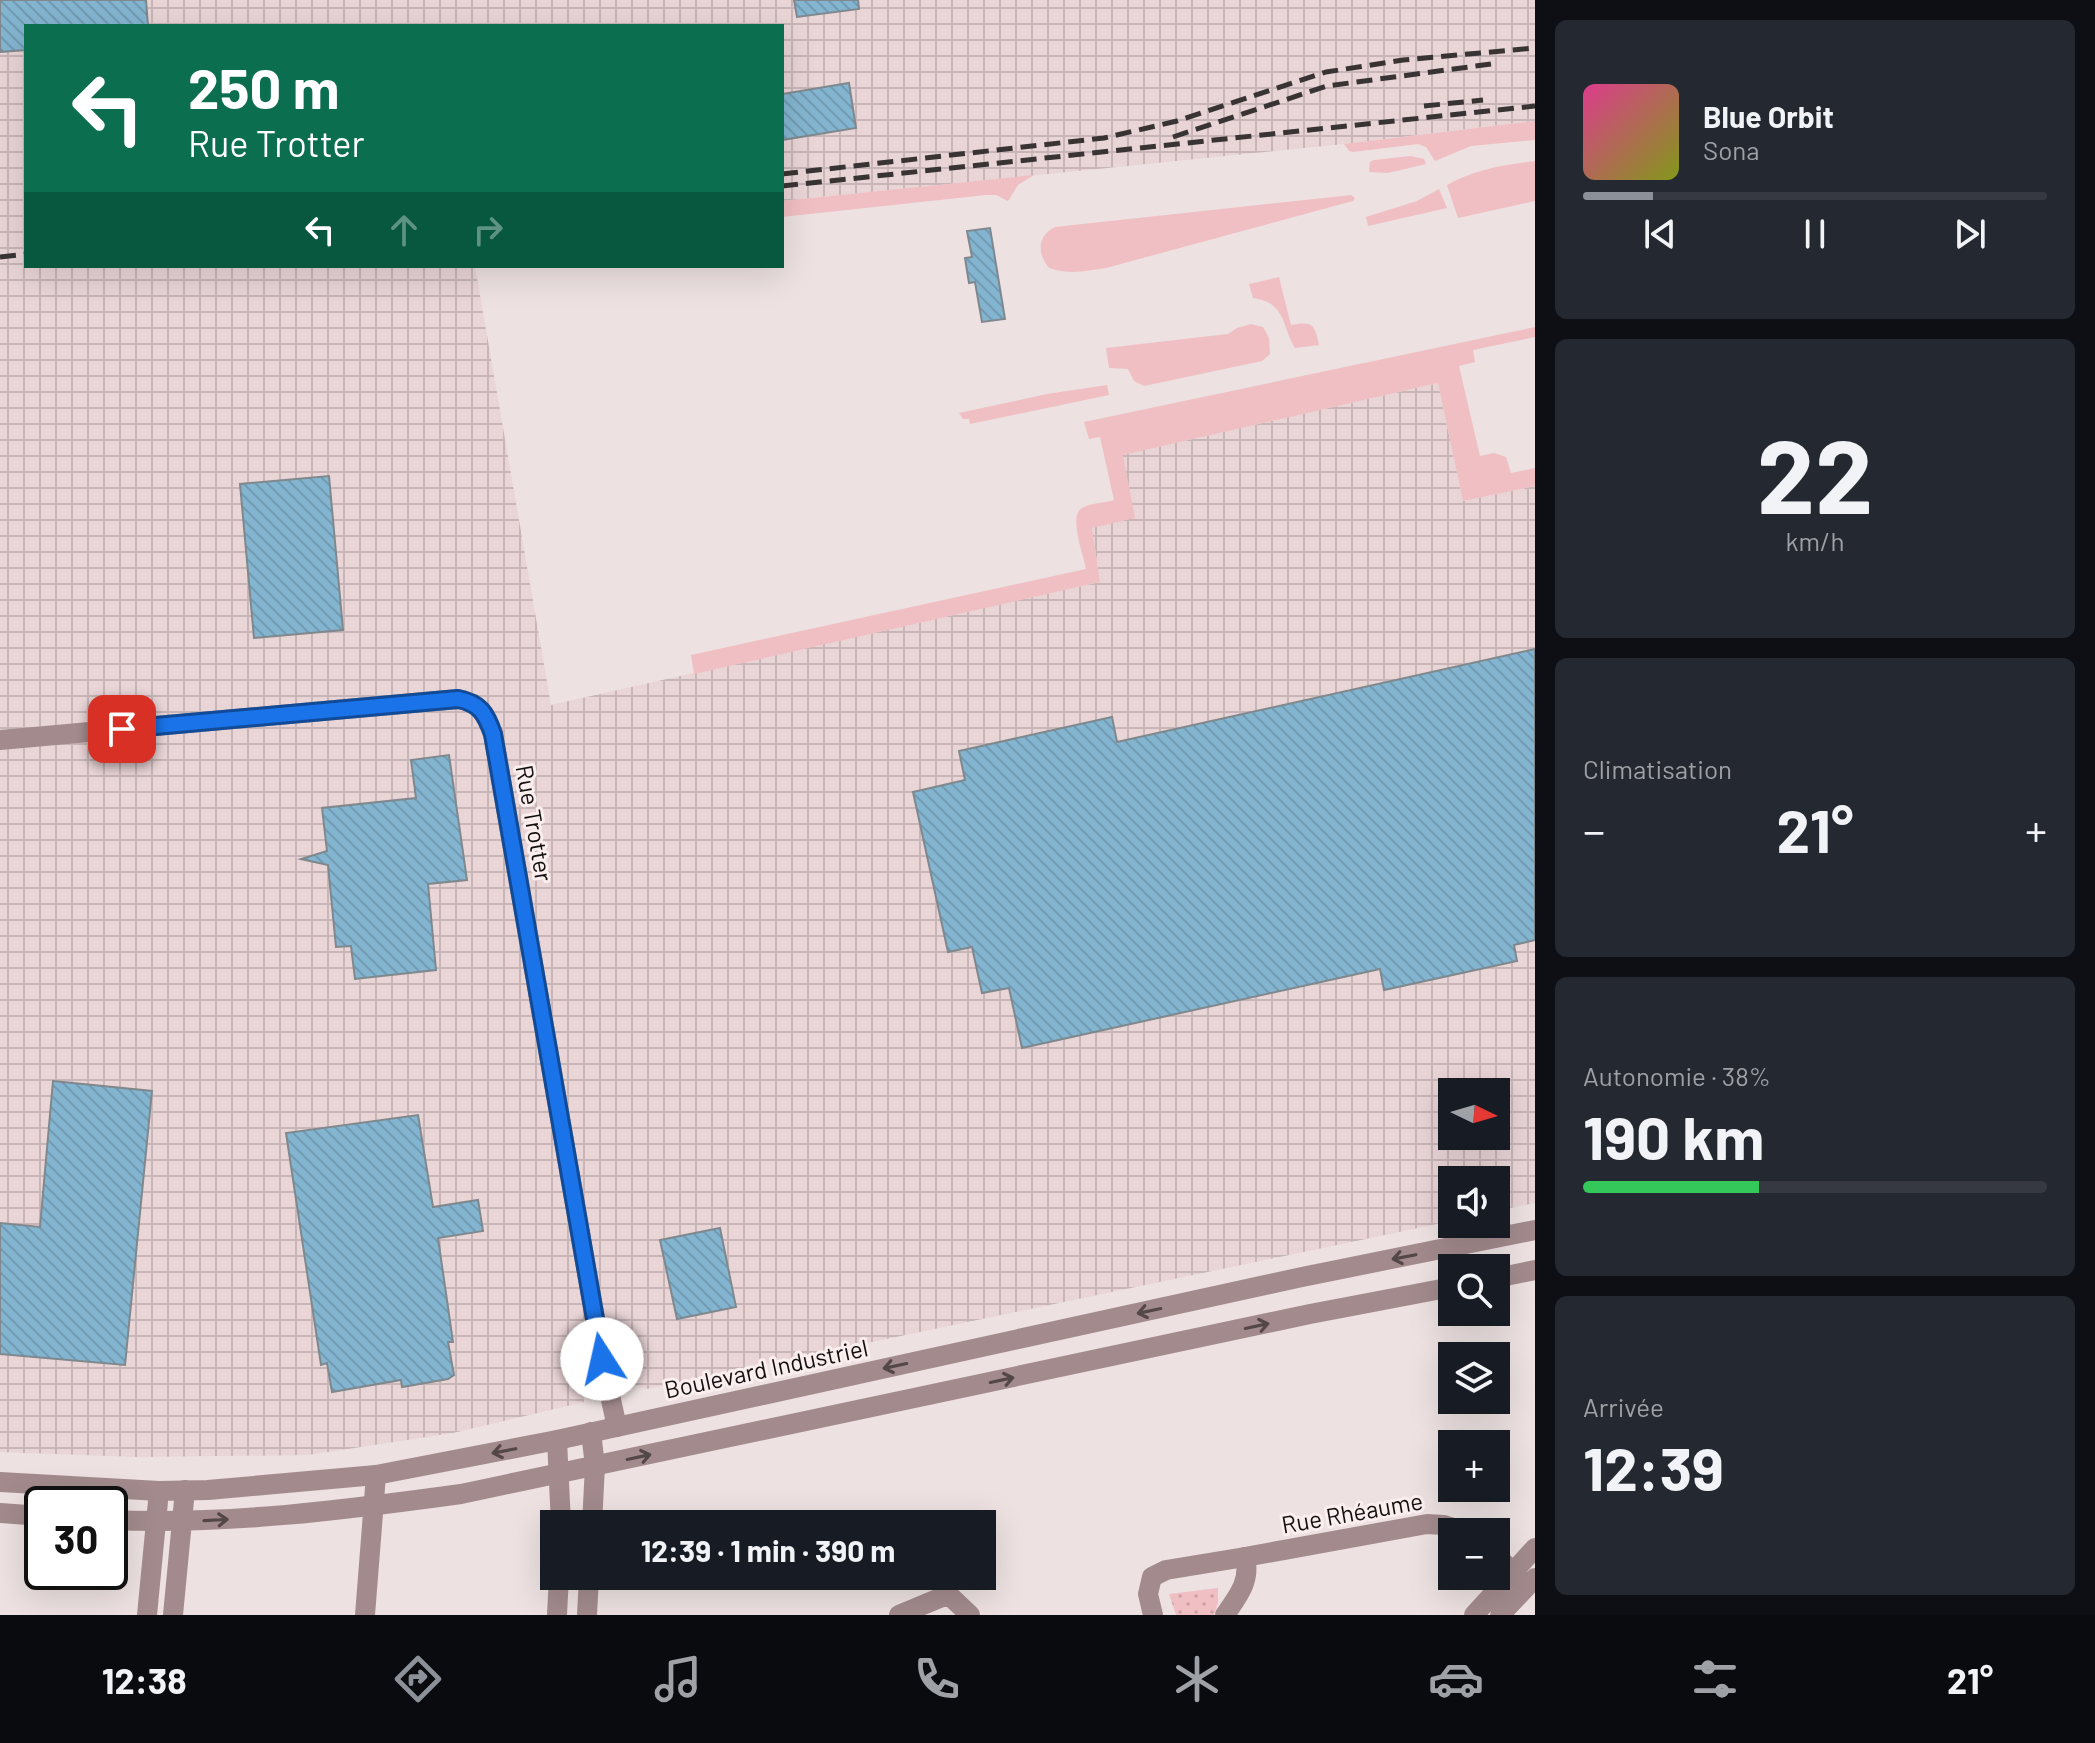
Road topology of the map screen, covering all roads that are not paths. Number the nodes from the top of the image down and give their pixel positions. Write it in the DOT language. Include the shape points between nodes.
graph roads {
  1 [pos="0,740"];
  2 [pos="1535,1230"];
  3 [pos="1535,1270"];
  4 [pos="1510,1275"];
  5 [pos="1438,1290"];
  6 [pos="617,1427"];
  7 [pos="591,1432"];
  8 [pos="557,1440"];
  9 [pos="595,1466"];
  10 [pos="560,1472"];
  11 [pos="376,1475"];
  12 [pos="0,1482"];
  13 [pos="185,1490"];
  14 [pos="159,1491"];
  15 [pos="374,1506"];
  16 [pos="561,1510"];
  17 [pos="593,1510"];
  18 [pos="0,1513"];
  19 [pos="24,1515"];
  20 [pos="128,1521"];
  21 [pos="156,1522"];
  22 [pos="182,1522"];
  23 [pos="1438,1525"];
  24 [pos="1535,1548"];
  25 [pos="1245,1557"];
  26 [pos="1524,1578"];
  27 [pos="558,1590"];
  28 [pos="588,1590"];
  29 [pos="147,1615"];
  30 [pos="173,1615"];
  31 [pos="365,1615"];
  32 [pos="557,1615"];
  33 [pos="587,1615"];
  34 [pos="899,1615"];
  35 [pos="970,1615"];
  36 [pos="1153,1615"];
  37 [pos="1225,1615"];
  38 [pos="1474,1615"];
  39 [pos="1500,1615"];
  1 -- 6 [label="street, Rue Trotter" via="458,699 479,706 493,734"];
  2 -- 6 [label="street, Boulevard Industriel, one-way"];
  3 -- 4 [label="street"];
  9 -- 5 [label="street, one-way"];
  6 -- 7 [label="street, Boulevard Industriel"];
  7 -- 8 [label="street, Boulevard Industriel"];
  7 -- 9 [label="street"];
  8 -- 10 [label="street"];
  8 -- 11 [label="street, Boulevard Industriel, one-way"];
  9 -- 10 [label="street"];
  9 -- 17 [label="street"];
  10 -- 15 [label="street"];
  10 -- 16 [label="street"];
  11 -- 13 [label="street, Boulevard Industriel"];
  11 -- 15 [label="street"];
  12 -- 14 [label="street, Boulevard Industriel"];
  13 -- 14 [label="street, Boulevard Industriel"];
  13 -- 22 [label="street"];
  14 -- 21 [label="street"];
  22 -- 15 [label="street, one-way"];
  15 -- 31 [label="street"];
  18 -- 19 [label="street"];
  20 -- 21 [label="street"];
  21 -- 22 [label="street"];
  21 -- 29 [label="street"];
  22 -- 30 [label="street"];
  23 -- 25 [label="street, Rue Rhéaume"];
  24 -- 26 [label="street"];
  25 -- 36 [label="street, Rue Rhéaume" via="1152,1577 1148,1594"];
  25 -- 37 [label="street" via="1246,1579"];
  26 -- 38 [label="street"];
  26 -- 39 [label="street"];
  27 -- 32 [label="street"];
  28 -- 33 [label="street"];
  34 -- 35 [label="street" via="951,1597"];
}
